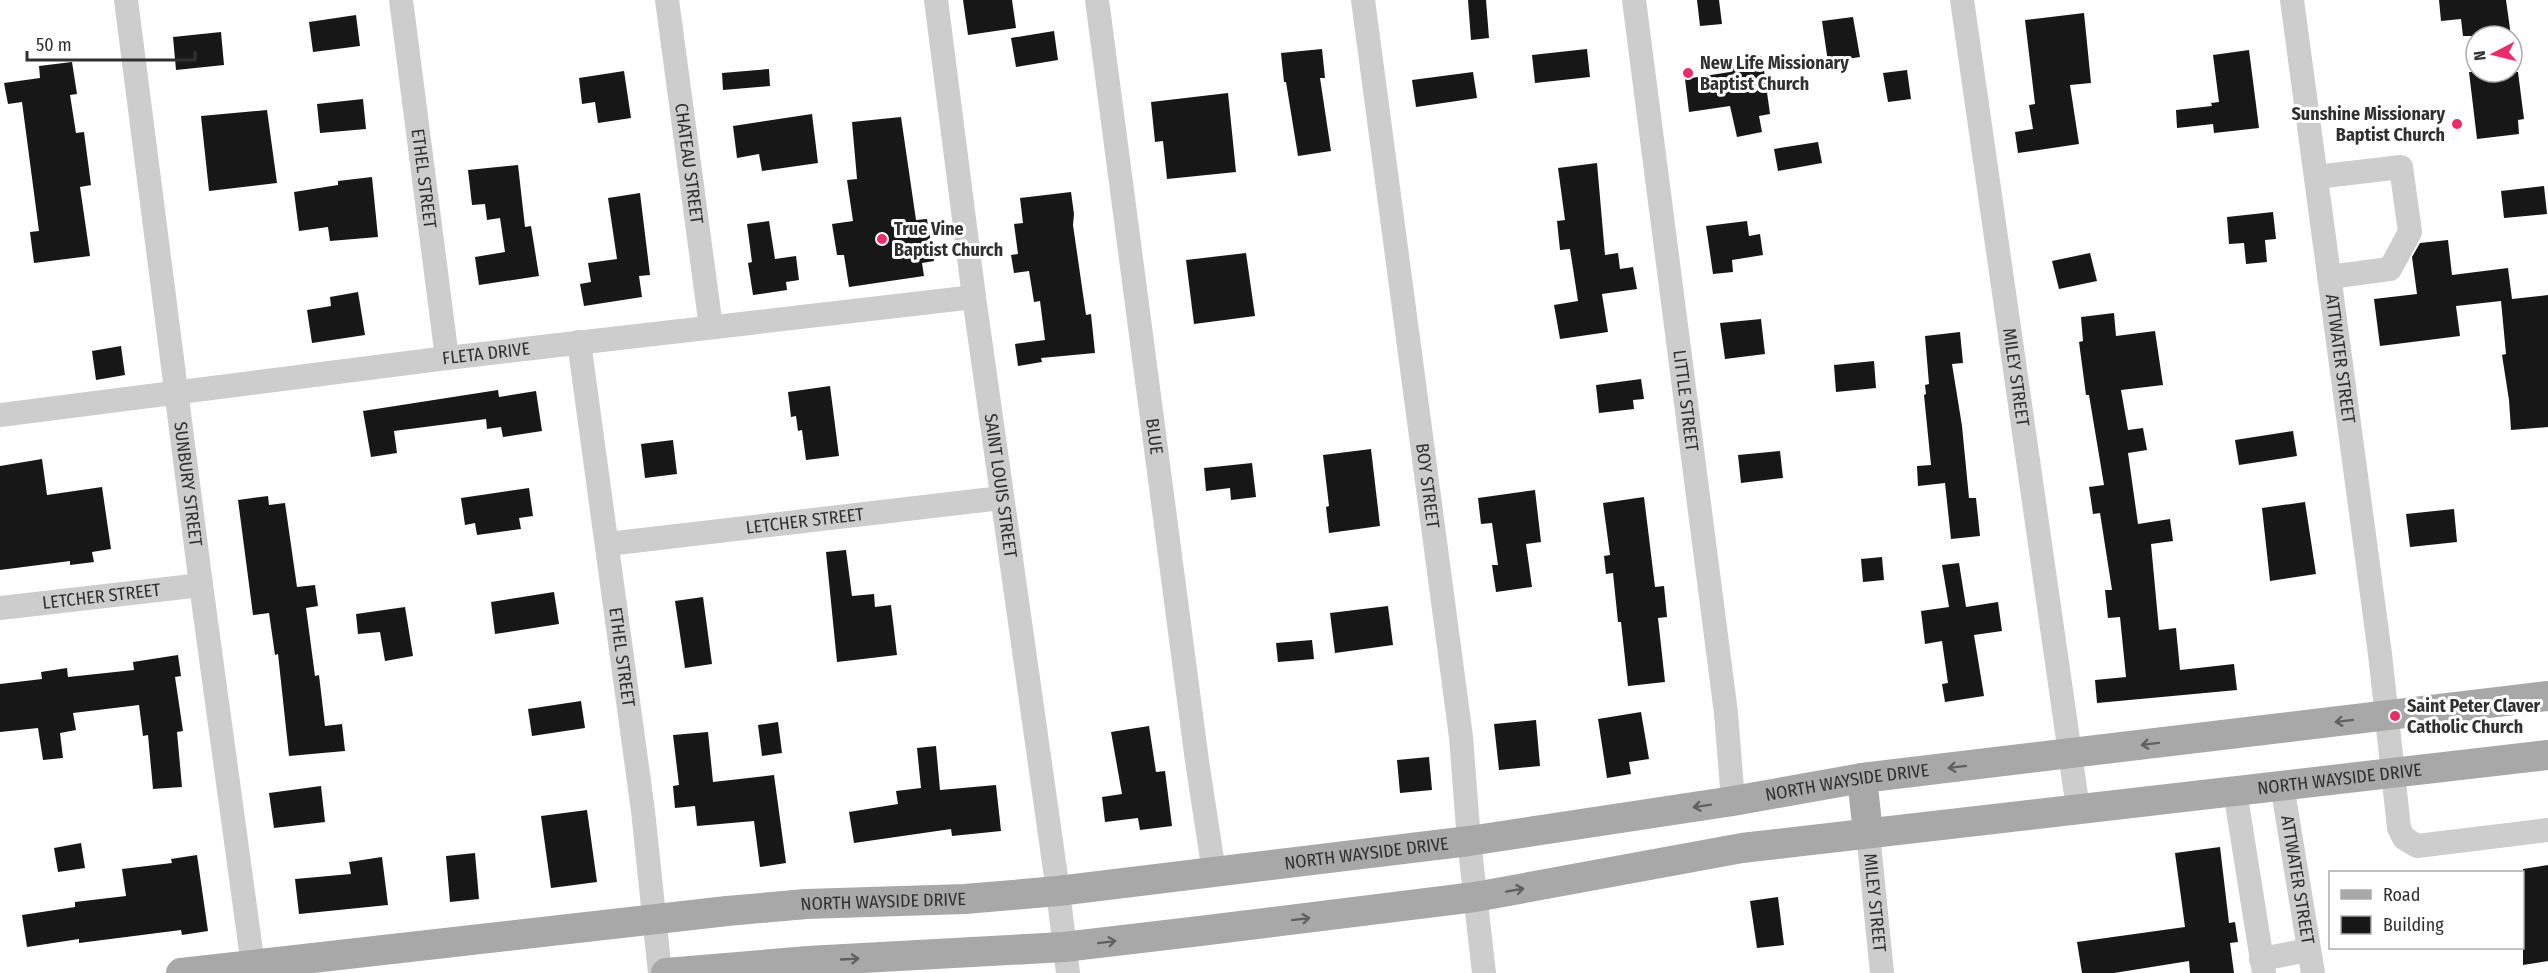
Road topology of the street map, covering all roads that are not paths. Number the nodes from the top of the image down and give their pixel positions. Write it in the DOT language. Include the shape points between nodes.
graph roads {
  1 [pos="126,0"];
  2 [pos="400,0"];
  3 [pos="667,0"];
  4 [pos="936,0"];
  5 [pos="1097,0"];
  6 [pos="1363,0"];
  7 [pos="1634,0"];
  8 [pos="1962,0"];
  9 [pos="2292,0"];
  10 [pos="2316,177"];
  11 [pos="2329,277"];
  12 [pos="974,297"];
  13 [pos="711,327"];
  14 [pos="579,342"];
  15 [pos="447,358"];
  16 [pos="177,392"];
  17 [pos="0,415"];
  18 [pos="1001,498"];
  19 [pos="608,544"];
  20 [pos="201,585"];
  21 [pos="0,609"];
  22 [pos="2548,696"];
  23 [pos="2385,716"];
  24 [pos="2071,753"];
  25 [pos="2548,755"];
  26 [pos="2391,772"];
  27 [pos="1862,778"];
  28 [pos="2282,785"];
  29 [pos="2235,790"];
  30 [pos="1733,801"];
  31 [pos="2078,809"];
  32 [pos="2548,830"];
  33 [pos="1868,833"];
  34 [pos="1469,841"];
  35 [pos="1214,872"];
  36 [pos="1059,891"];
  37 [pos="1475,897"];
  38 [pos="653,919"];
  39 [pos="1066,960"];
  40 [pos="2311,962"];
  41 [pos="2263,966"];
  42 [pos="808,967"];
  43 [pos="254,969"];
  44 [pos="181,973"];
  45 [pos="660,973"];
  46 [pos="666,973"];
  47 [pos="1484,973"];
  48 [pos="1882,973"];
  1 -- 16 [label="street, SUNBURY STREET"];
  2 -- 15 [label="street, ETHEL STREET"];
  3 -- 13 [label="street, CHATEAU STREET"];
  4 -- 12 [label="street, SAINT LOUIS STREET"];
  5 -- 35 [label="street, BLUE"];
  6 -- 34 [label="street, BOY STREET" via="1459,725"];
  7 -- 30 [label="street, LITTLE STREET" via="1726,713"];
  8 -- 24 [label="street, MILEY STREET"];
  9 -- 10 [label="street, ATTWATER STREET"];
  10 -- 11 [label="street, ATTWATER STREET"];
  10 -- 11 [label="street" via="2401,167 2410,232 2390,269"];
  11 -- 23 [label="street, ATTWATER STREET"];
  12 -- 13 [label="street, FLETA DRIVE"];
  12 -- 18 [label="street, SAINT LOUIS STREET"];
  13 -- 14 [label="street, FLETA DRIVE"];
  14 -- 15 [label="street, FLETA DRIVE"];
  14 -- 19 [label="street, ETHEL STREET"];
  15 -- 16 [label="street, FLETA DRIVE"];
  16 -- 17 [label="street, FLETA DRIVE"];
  16 -- 20 [label="street, SUNBURY STREET"];
  18 -- 19 [label="street, LETCHER STREET"];
  18 -- 36 [label="street, SAINT LOUIS STREET"];
  19 -- 38 [label="street, ETHEL STREET"];
  20 -- 21 [label="street, LETCHER STREET"];
  20 -- 43 [label="street, SUNBURY STREET"];
  22 -- 23 [label="main road, NORTH WAYSIDE DRIVE"];
  23 -- 24 [label="main road, NORTH WAYSIDE DRIVE, one-way"];
  23 -- 26 [label="street, ATTWATER STREET"];
  24 -- 27 [label="main road, NORTH WAYSIDE DRIVE, one-way"];
  24 -- 31 [label="street, MILEY STREET"];
  25 -- 26 [label="main road, NORTH WAYSIDE DRIVE"];
  26 -- 28 [label="main road, NORTH WAYSIDE DRIVE"];
  26 -- 32 [label="street, ATTWATER STREET" via="2399,828 2404,838 2417,846"];
  27 -- 30 [label="main road, NORTH WAYSIDE DRIVE"];
  27 -- 33 [label="main road"];
  28 -- 29 [label="main road, NORTH WAYSIDE DRIVE"];
  28 -- 40 [label="street, ATTWATER STREET"];
  29 -- 31 [label="main road, NORTH WAYSIDE DRIVE"];
  29 -- 41 [label="street"];
  30 -- 34 [label="main road, NORTH WAYSIDE DRIVE, one-way"];
  31 -- 33 [label="main road, NORTH WAYSIDE DRIVE"];
  37 -- 33 [label="main road, NORTH WAYSIDE DRIVE, one-way" via="1742,848"];
  33 -- 48 [label="street, MILEY STREET"];
  34 -- 35 [label="main road, NORTH WAYSIDE DRIVE"];
  34 -- 37 [label="street, BOY STREET"];
  35 -- 36 [label="main road, NORTH WAYSIDE DRIVE"];
  36 -- 38 [label="main road, NORTH WAYSIDE DRIVE" via="965,899 806,904"];
  36 -- 39 [label="street, SAINT LOUIS STREET"];
  39 -- 37 [label="main road, NORTH WAYSIDE DRIVE, one-way"];
  37 -- 47 [label="street, BOY STREET"];
  38 -- 43 [label="main road, NORTH WAYSIDE DRIVE"];
  38 -- 45 [label="street, ETHEL STREET"];
  42 -- 39 [label="main road, NORTH WAYSIDE DRIVE, one-way"];
  40 -- 41 [label="street"];
  42 -- 46 [label="main road, NORTH WAYSIDE DRIVE"];
  43 -- 44 [label="main road, NORTH WAYSIDE DRIVE"];
}
